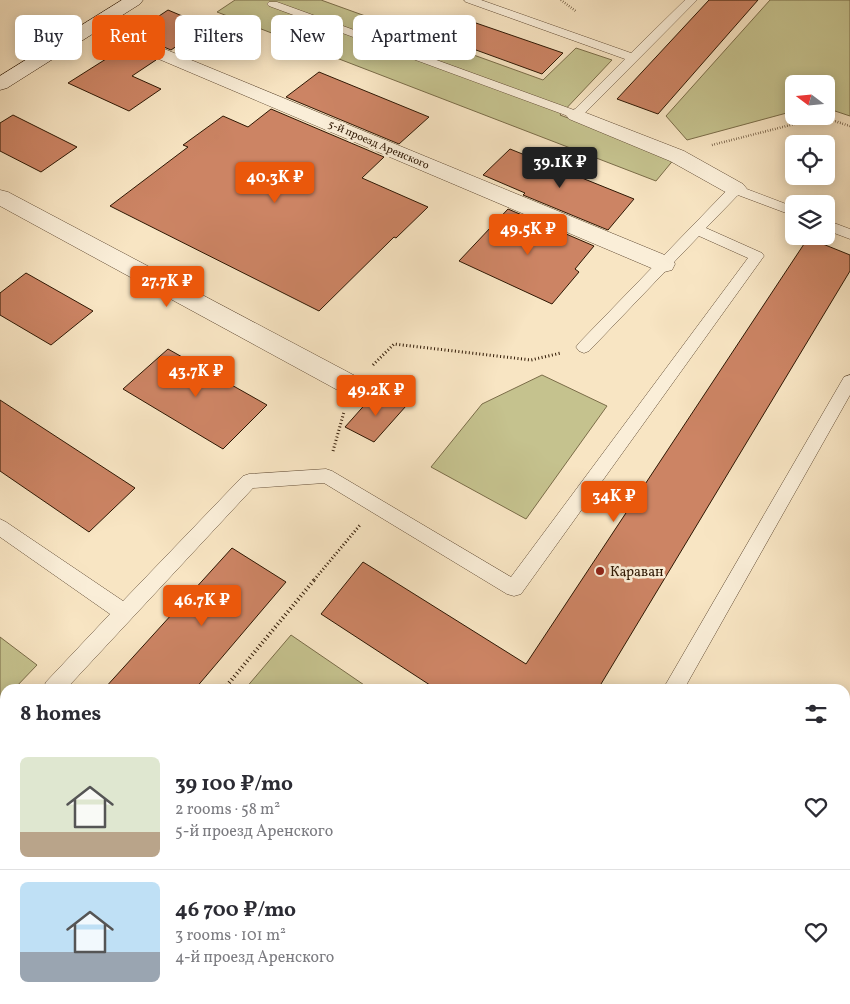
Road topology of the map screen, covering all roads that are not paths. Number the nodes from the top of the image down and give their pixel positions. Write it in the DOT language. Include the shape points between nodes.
graph roads {
  1 [pos="134,0"];
  2 [pos="470,0"];
  3 [pos="691,0"];
  4 [pos="273,4"];
  5 [pos="110,15"];
  6 [pos="92,26"];
  7 [pos="165,55"];
  8 [pos="634,58"];
  9 [pos="0,84"];
  10 [pos="576,115"];
  11 [pos="736,189"];
  12 [pos="0,197"];
  13 [pos="785,208"];
  14 [pos="835,228"];
  15 [pos="697,230"];
  16 [pos="850,234"];
  17 [pos="664,264"];
  18 [pos="584,347"];
  19 [pos="850,381"];
  20 [pos="352,386"];
  21 [pos="0,527"];
  22 [pos="124,614"];
  23 [pos="58,684"];
  24 [pos="676,684"];
  1 -- 5 [label="street"];
  2 -- 8 [label="lane"];
  3 -- 8 [label="lane"];
  4 -- 10 [label="lane"];
  6 -- 9 [label="street"];
  7 -- 17 [label="street, 5-й проезд Аренского"];
  8 -- 10 [label="lane"];
  10 -- 11 [label="street" via="677,156"];
  11 -- 13 [label="lane"];
  11 -- 15 [label="lane"];
  12 -- 20 [label="street"];
  14 -- 16 [label="lane"];
  15 -- 17 [label="lane"];
  15 -- 22 [label="lane" via="757,256 514,588 326,476 249,481"];
  17 -- 18 [label="lane"];
  19 -- 24 [label="lane"];
  21 -- 22 [label="lane"];
  22 -- 23 [label="lane"];
}
